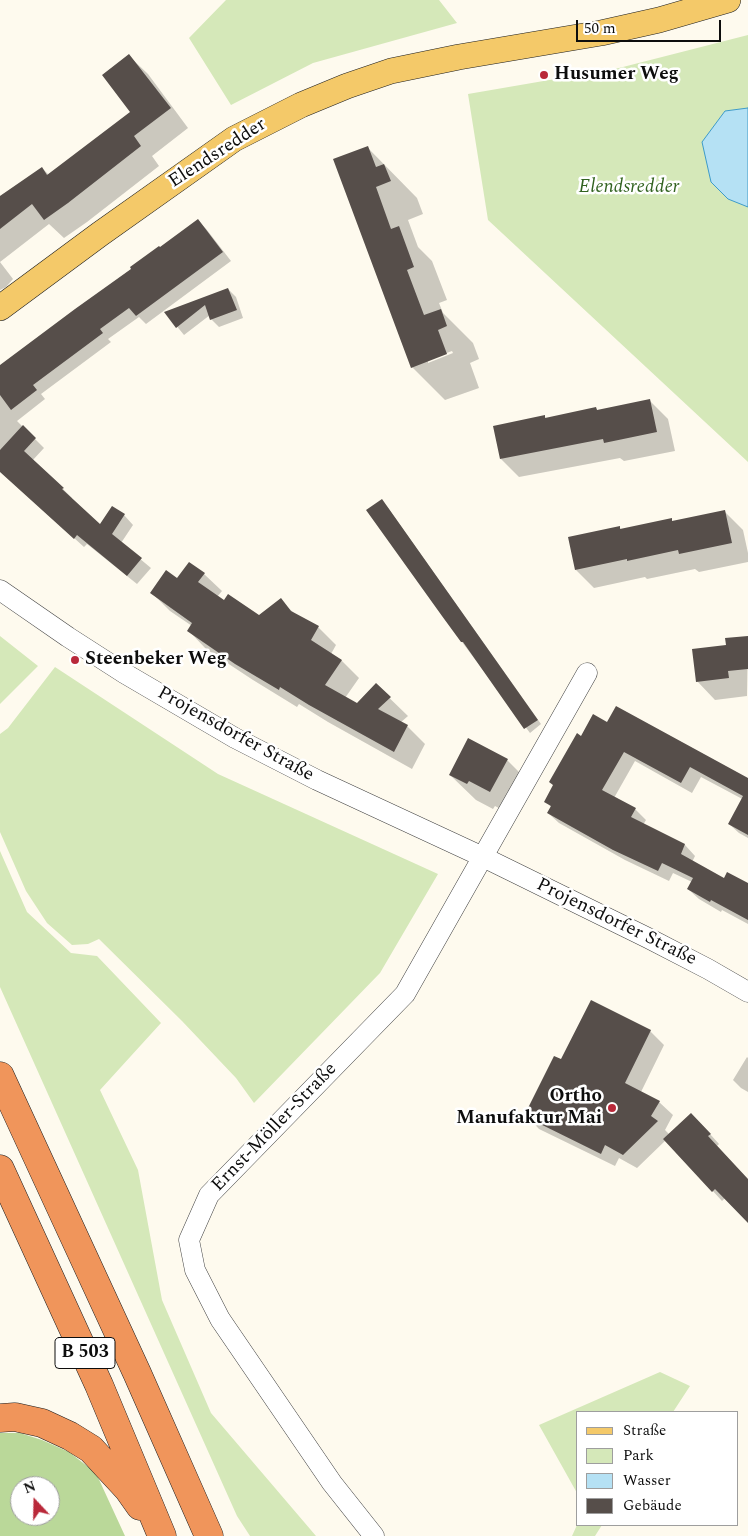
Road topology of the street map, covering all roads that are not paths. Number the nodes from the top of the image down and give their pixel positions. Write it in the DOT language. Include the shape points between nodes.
graph roads {
  1 [pos="728,0"];
  2 [pos="0,308"];
  3 [pos="0,590"];
  4 [pos="587,673"];
  5 [pos="483,857"];
  6 [pos="748,992"];
  7 [pos="0,1076"];
  8 [pos="0,1169"];
  9 [pos="137,1373"];
  10 [pos="0,1418"];
  11 [pos="161,1536"];
  12 [pos="209,1536"];
  13 [pos="230,1536"];
  14 [pos="374,1536"];
  1 -- 2 [label="main road, Elendsredder" via="601,33 391,72 301,105 234,139"];
  3 -- 5 [label="street, Projensdorfer Straße" via="124,673 234,738"];
  4 -- 5 [label="street"];
  5 -- 6 [label="street, Projensdorfer Straße" via="682,955"];
  5 -- 14 [label="street, Ernst-Möller-Straße" via="405,994 209,1196 189,1240 195,1270 220,1320 332,1483"];
  7 -- 9 [label="highway, B 503"];
  8 -- 11 [label="highway, B 503" via="99,1385"];
  9 -- 12 [label="highway, B 503"];
  9 -- 13 [label="highway"];
  10 -- 11 [label="highway" via="42,1422 91,1449 128,1489"];
}
